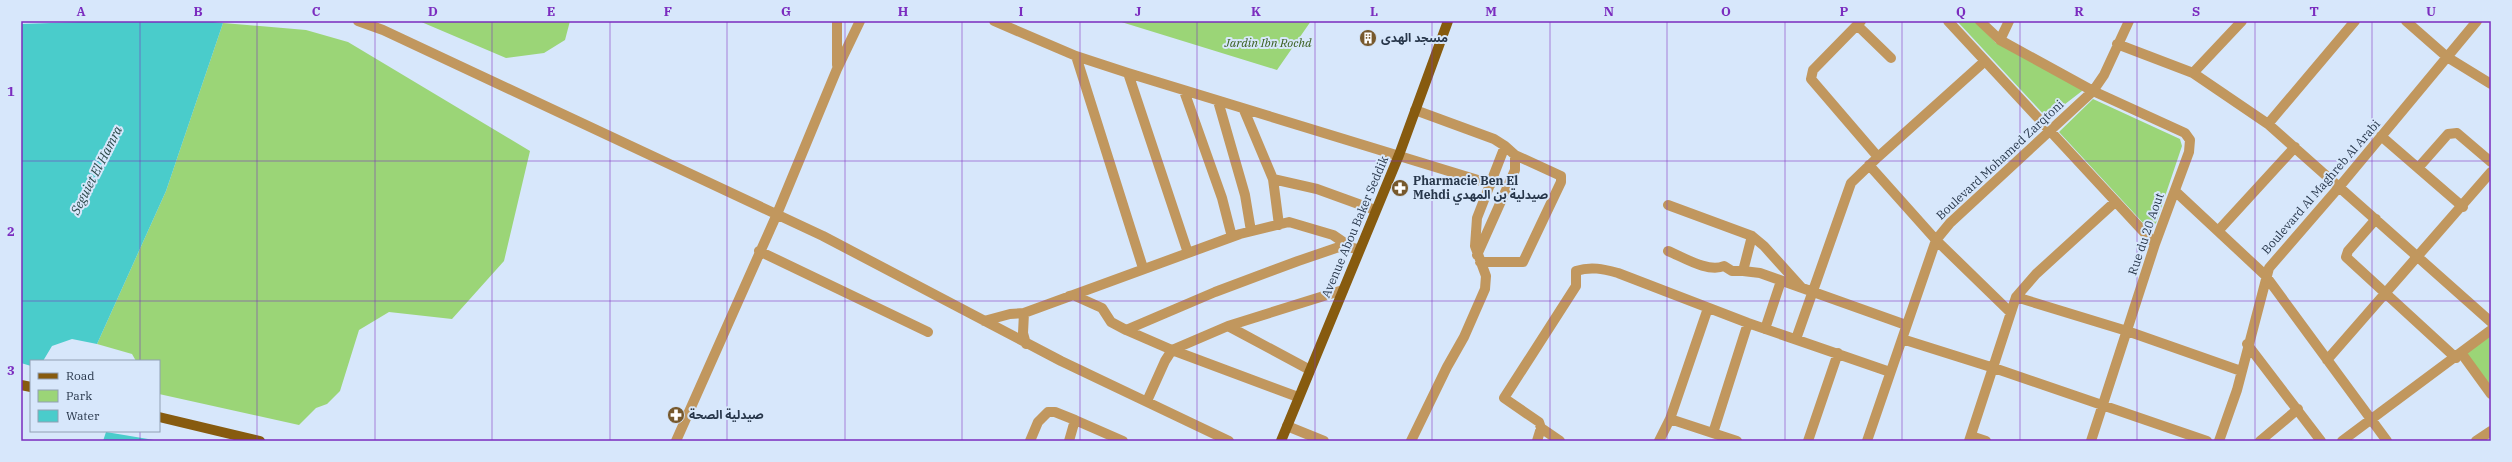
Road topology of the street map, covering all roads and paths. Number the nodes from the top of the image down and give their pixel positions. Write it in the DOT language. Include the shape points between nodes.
graph roads {
  1 [pos="358,21"];
  2 [pos="837,21"];
  3 [pos="860,21"];
  4 [pos="994,21"];
  5 [pos="1448,21"];
  6 [pos="1948,21"];
  7 [pos="1980,21"];
  8 [pos="2010,21"];
  9 [pos="2129,21"];
  10 [pos="2242,21"];
  11 [pos="2356,21"];
  12 [pos="2406,21"];
  13 [pos="2477,21"];
  14 [pos="1859,23"];
  15 [pos="2000,40"];
  16 [pos="2117,44"];
  17 [pos="1076,56"];
  18 [pos="2448,57"];
  19 [pos="1891,58"];
  20 [pos="1985,62"];
  21 [pos="837,69"];
  22 [pos="1128,73"];
  23 [pos="2193,74"];
  24 [pos="2490,82"];
  25 [pos="1184,91"];
  26 [pos="2093,91"];
  27 [pos="1218,101"];
  28 [pos="1244,110"];
  29 [pos="1415,110"];
  30 [pos="2268,124"];
  31 [pos="2050,130"];
  32 [pos="2381,136"];
  33 [pos="1505,146"];
  34 [pos="2295,147"];
  35 [pos="1399,155"];
  36 [pos="1515,155"];
  37 [pos="1878,157"];
  38 [pos="2491,162"];
  39 [pos="1869,166"];
  40 [pos="2418,168"];
  41 [pos="2490,175"];
  42 [pos="1273,179"];
  43 [pos="1491,184"];
  44 [pos="2340,186"];
  45 [pos="2175,191"];
  46 [pos="2115,202"];
  47 [pos="1668,205"];
  48 [pos="2463,206"];
  49 [pos="1375,210"];
  50 [pos="777,214"];
  51 [pos="2376,219"];
  52 [pos="1279,225"];
  53 [pos="1251,231"];
  54 [pos="2218,231"];
  55 [pos="1752,236"];
  56 [pos="1232,237"];
  57 [pos="1936,240"];
  58 [pos="2155,244"];
  59 [pos="1355,249"];
  60 [pos="760,251"];
  61 [pos="1668,251"];
  62 [pos="1188,253"];
  63 [pos="2418,258"];
  64 [pos="1478,259"];
  65 [pos="1143,268"];
  66 [pos="1743,271"];
  67 [pos="2265,275"];
  68 [pos="1781,281"];
  69 [pos="1803,288"];
  70 [pos="1343,290"];
  71 [pos="1814,292"];
  72 [pos="2387,292"];
  73 [pos="2016,297"];
  74 [pos="1061,298"];
  75 [pos="1708,308"];
  76 [pos="2010,312"];
  77 [pos="1024,313"];
  78 [pos="984,321"];
  79 [pos="2491,322"];
  80 [pos="1748,323"];
  81 [pos="1906,325"];
  82 [pos="1228,326"];
  83 [pos="1765,329"];
  84 [pos="1126,330"];
  85 [pos="2491,330"];
  86 [pos="2127,331"];
  87 [pos="928,332"];
  88 [pos="1796,339"];
  89 [pos="1902,339"];
  90 [pos="1026,344"];
  91 [pos="2248,344"];
  92 [pos="1172,350"];
  93 [pos="1838,353"];
  94 [pos="2459,356"];
  95 [pos="2328,360"];
  96 [pos="1994,368"];
  97 [pos="1310,370"];
  98 [pos="2242,371"];
  99 [pos="1890,372"];
  100 [pos="2491,394"];
  101 [pos="1298,397"];
  102 [pos="1147,401"];
  103 [pos="2103,405"];
  104 [pos="2298,409"];
  105 [pos="160,418"];
  106 [pos="1670,419"];
  107 [pos="1075,420"];
  108 [pos="2371,420"];
  109 [pos="1287,426"];
  110 [pos="1541,428"];
  111 [pos="2491,431"];
  112 [pos="1713,433"];
  113 [pos="1970,438"];
  114 [pos="260,441"];
  115 [pos="676,441"];
  116 [pos="1030,441"];
  117 [pos="1069,441"];
  118 [pos="1123,441"];
  119 [pos="1229,441"];
  120 [pos="1281,441"];
  121 [pos="1324,441"];
  122 [pos="1411,441"];
  123 [pos="1537,441"];
  124 [pos="1560,441"];
  125 [pos="1659,441"];
  126 [pos="1737,441"];
  127 [pos="1808,441"];
  128 [pos="1867,441"];
  129 [pos="1986,441"];
  130 [pos="2091,441"];
  131 [pos="2207,441"];
  132 [pos="2219,441"];
  133 [pos="2260,441"];
  134 [pos="2321,441"];
  135 [pos="2342,441"];
  136 [pos="2387,441"];
  137 [pos="2476,441"];
  1 -- 50 [label="street" via="383,30"];
  2 -- 21 [label="street"];
  3 -- 21 [label="street"];
  4 -- 17 [label="street"];
  5 -- 29 [label="main road, Avenue Abou Baker Seddik"];
  6 -- 20 [label="street"];
  7 -- 15 [label="street"];
  8 -- 15 [label="street"];
  9 -- 16 [label="street, Boulevard Mohamed Zarqtoni"];
  10 -- 23 [label="street"];
  11 -- 30 [label="street"];
  12 -- 18 [label="street"];
  13 -- 18 [label="street, Boulevard Al Maghreb Al Arabi"];
  14 -- 19 [label="street"];
  14 -- 37 [label="street" via="1813,70 1811,77 1813,83"];
  15 -- 26 [label="street"];
  16 -- 23 [label="street"];
  16 -- 26 [label="street, Boulevard Mohamed Zarqtoni" via="2104,75"];
  17 -- 22 [label="street"];
  17 -- 65 [label="street"];
  18 -- 24 [label="street"];
  18 -- 32 [label="street, Boulevard Al Maghreb Al Arabi"];
  20 -- 31 [label="street"];
  20 -- 37 [label="street"];
  21 -- 50 [label="street"];
  22 -- 25 [label="street"];
  22 -- 62 [label="street"];
  23 -- 30 [label="street"];
  25 -- 27 [label="street"];
  25 -- 56 [label="street" via="1222,198"];
  26 -- 31 [label="street, Boulevard Mohamed Zarqtoni"];
  26 -- 45 [label="street, Rue du 20 Aout" via="2187,135 2190,148"];
  27 -- 28 [label="street"];
  27 -- 53 [label="street" via="1245,195"];
  28 -- 35 [label="street"];
  28 -- 42 [label="street"];
  29 -- 33 [label="street"];
  29 -- 35 [label="main road, Avenue Abou Baker Seddik"];
  30 -- 34 [label="street"];
  31 -- 46 [label="street"];
  31 -- 57 [label="street, Boulevard Mohamed Zarqtoni" via="1950,223"];
  32 -- 40 [label="street"];
  32 -- 44 [label="street, Boulevard Al Maghreb Al Arabi"];
  33 -- 36 [label="street"];
  33 -- 43 [label="street"];
  34 -- 44 [label="street"];
  34 -- 54 [label="street"];
  35 -- 43 [label="street"];
  35 -- 49 [label="main road, Avenue Abou Baker Seddik"];
  36 -- 64 [label="street" via="1515,170"];
  36 -- 64 [label="street" via="1561,176 1562,182 1523,262"];
  37 -- 39 [label="street"];
  38 -- 40 [label="street" via="2457,133 2452,133 2448,134"];
  39 -- 57 [label="street"];
  39 -- 71 [label="street" via="1857,176 1847,192"];
  40 -- 48 [label="street"];
  41 -- 48 [label="street"];
  42 -- 49 [label="street" via="1317,189"];
  42 -- 52 [label="street"];
  43 -- 64 [label="street" via="1477,218 1475,239"];
  44 -- 51 [label="street"];
  44 -- 67 [label="street, Boulevard Al Maghreb Al Arabi" via="2280,253"];
  45 -- 54 [label="street"];
  45 -- 58 [label="street, Rue du 20 Aout"];
  46 -- 58 [label="street"];
  46 -- 73 [label="street" via="2036,274"];
  47 -- 55 [label="street"];
  48 -- 63 [label="street"];
  49 -- 59 [label="main road, Avenue Abou Baker Seddik"];
  50 -- 60 [label="street"];
  50 -- 78 [label="street"];
  51 -- 63 [label="street"];
  51 -- 72 [label="street" via="2348,251 2346,257"];
  52 -- 53 [label="street"];
  52 -- 59 [label="street" via="1289,222 1333,234"];
  53 -- 56 [label="street"];
  54 -- 67 [label="street"];
  55 -- 66 [label="street"];
  55 -- 69 [label="street"];
  56 -- 62 [label="street"];
  57 -- 76 [label="street"];
  57 -- 81 [label="street, Boulevard Mohamed Zarqtoni"];
  58 -- 86 [label="street, Rue du 20 Aout"];
  59 -- 70 [label="main road, Avenue Abou Baker Seddik"];
  59 -- 84 [label="street" via="1339,247 1298,261 1215,292"];
  60 -- 87 [label="street"];
  60 -- 115 [label="street"];
  61 -- 66 [label="street" via="1709,267 1718,269 1724,266"];
  62 -- 65 [label="street"];
  63 -- 72 [label="street"];
  63 -- 79 [label="street"];
  64 -- 122 [label="street" via="1486,276 1486,289"];
  65 -- 74 [label="street"];
  66 -- 68 [label="street"];
  67 -- 91 [label="street, Boulevard Al Maghreb Al Arabi"];
  67 -- 95 [label="street"];
  68 -- 69 [label="street"];
  68 -- 83 [label="street"];
  69 -- 71 [label="street"];
  70 -- 82 [label="street"];
  70 -- 97 [label="main road, Avenue Abou Baker Seddik"];
  71 -- 81 [label="street"];
  71 -- 88 [label="street"];
  72 -- 94 [label="street"];
  72 -- 95 [label="street"];
  73 -- 76 [label="street"];
  73 -- 86 [label="street"];
  74 -- 77 [label="street"];
  74 -- 84 [label="street" via="1073,295 1102,308 1111,322"];
  75 -- 80 [label="street"];
  75 -- 106 [label="street"];
  75 -- 110 [label="street" via="1607,270 1592,268 1576,271 1576,286 1504,398 1539,422"];
  76 -- 96 [label="street"];
  77 -- 78 [label="street"];
  77 -- 90 [label="street"];
  78 -- 90 [label="street"];
  80 -- 83 [label="street"];
  80 -- 112 [label="street"];
  81 -- 89 [label="street, Boulevard Mohamed Zarqtoni"];
  82 -- 92 [label="street"];
  82 -- 97 [label="street"];
  83 -- 88 [label="street"];
  84 -- 92 [label="street"];
  85 -- 94 [label="street"];
  86 -- 98 [label="street"];
  86 -- 103 [label="street, Rue du 20 Aout"];
  88 -- 93 [label="street"];
  89 -- 96 [label="street"];
  89 -- 99 [label="street, Boulevard Mohamed Zarqtoni"];
  90 -- 102 [label="street"];
  91 -- 98 [label="street, Boulevard Al Maghreb Al Arabi"];
  91 -- 104 [label="street"];
  92 -- 101 [label="street"];
  92 -- 102 [label="street"];
  93 -- 99 [label="street"];
  93 -- 127 [label="street"];
  94 -- 100 [label="street"];
  94 -- 108 [label="street"];
  95 -- 108 [label="street"];
  96 -- 103 [label="street"];
  96 -- 113 [label="street"];
  97 -- 101 [label="main road, Avenue Abou Baker Seddik"];
  98 -- 132 [label="street, Boulevard Al Maghreb Al Arabi"];
  99 -- 128 [label="street, Boulevard Mohamed Zarqtoni"];
  101 -- 109 [label="main road, Avenue Abou Baker Seddik"];
  102 -- 119 [label="street"];
  103 -- 130 [label="street, Rue du 20 Aout"];
  103 -- 131 [label="street"];
  104 -- 133 [label="street"];
  104 -- 134 [label="street"];
  105 -- 114 [label="main road"];
  106 -- 112 [label="street"];
  106 -- 125 [label="street"];
  107 -- 116 [label="street" via="1048,412 1038,422"];
  107 -- 117 [label="street"];
  107 -- 118 [label="street"];
  108 -- 135 [label="street"];
  108 -- 136 [label="street"];
  109 -- 120 [label="main road, Avenue Abou Baker Seddik"];
  109 -- 121 [label="street"];
  110 -- 123 [label="street"];
  110 -- 124 [label="street"];
  111 -- 137 [label="street"];
  112 -- 126 [label="street"];
  113 -- 129 [label="street"];
}
